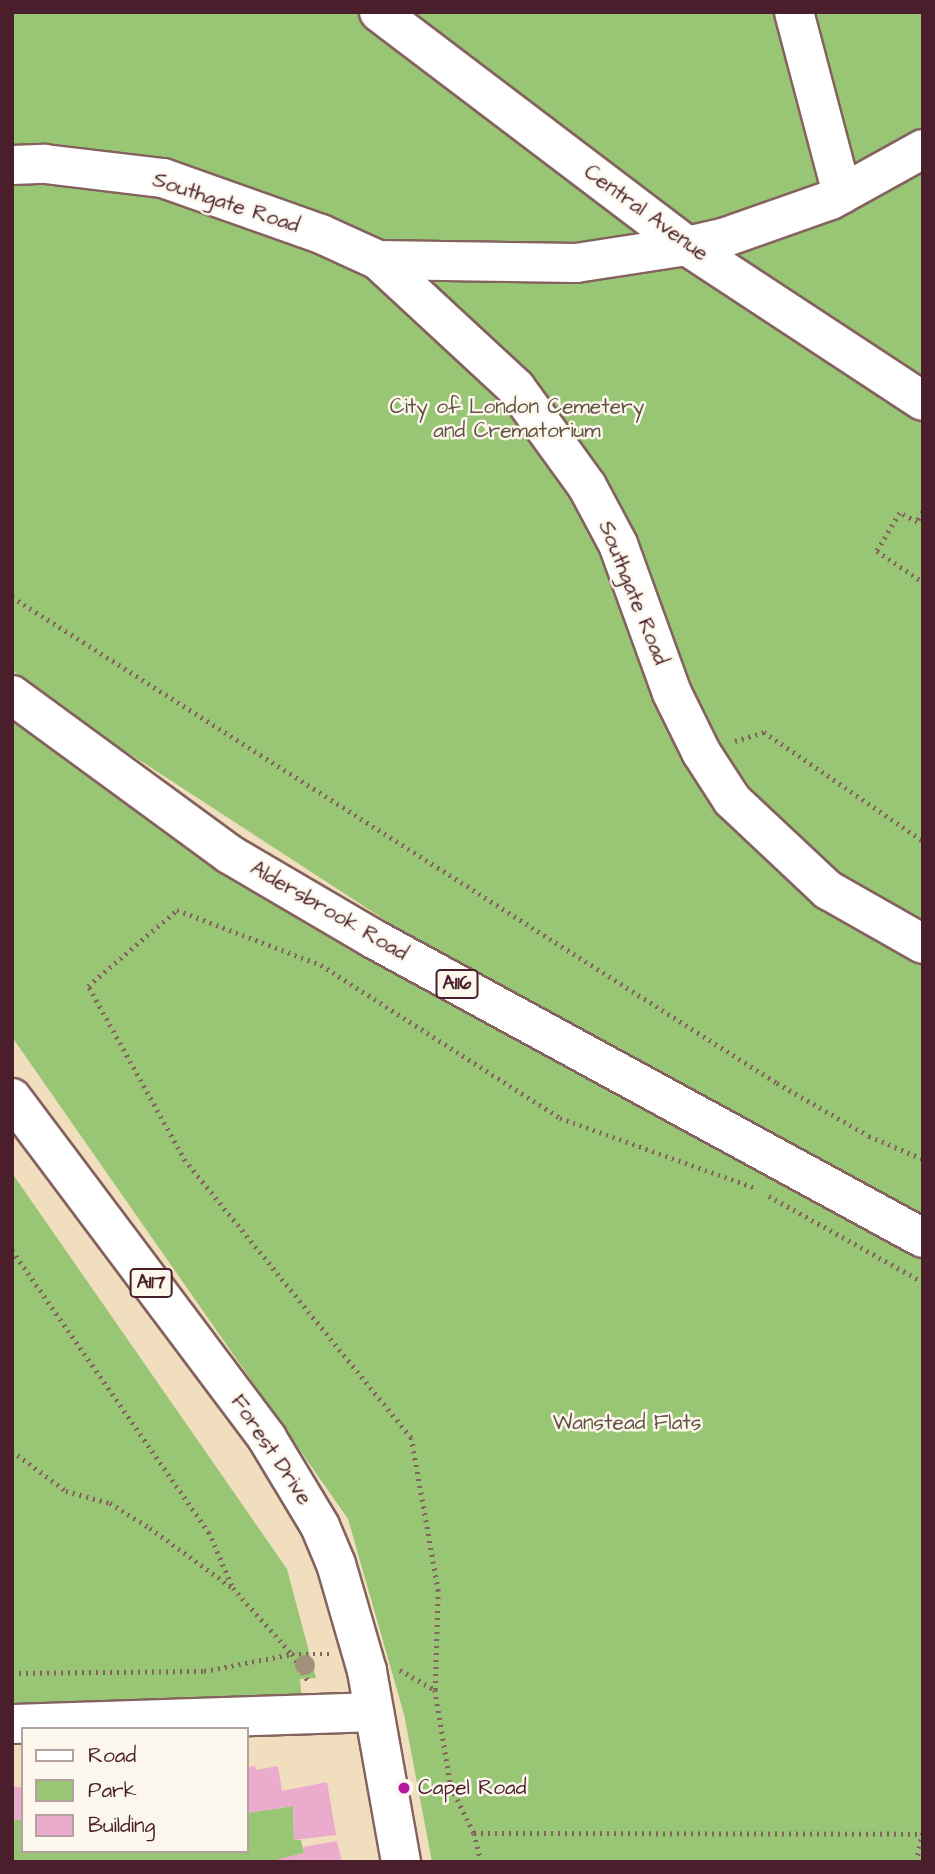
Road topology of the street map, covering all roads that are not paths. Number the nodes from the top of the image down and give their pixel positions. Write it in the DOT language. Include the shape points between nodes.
graph roads {
  1 [pos="379,12"];
  2 [pos="794,12"];
  3 [pos="923,149"];
  4 [pos="12,165"];
  5 [pos="923,169"];
  6 [pos="842,194"];
  7 [pos="687,246"];
  8 [pos="377,260"];
  9 [pos="923,401"];
  10 [pos="12,695"];
  11 [pos="923,944"];
  12 [pos="12,1098"];
  13 [pos="923,1238"];
  14 [pos="373,1712"];
  15 [pos="12,1724"];
  16 [pos="401,1862"];
  1 -- 7 [label="main road, Central Avenue"];
  2 -- 6 [label="main road"];
  3 -- 6 [label="main road"];
  4 -- 8 [label="main road, Southgate Road" via="45,164 163,178 321,234"];
  5 -- 6 [label="main road"];
  6 -- 7 [label="main road" via="723,238"];
  7 -- 8 [label="main road" via="576,263"];
  7 -- 9 [label="main road, Central Avenue"];
  8 -- 11 [label="main road, Southgate Road" via="516,388 587,485 618,544 672,693 701,752 732,800 828,890"];
  10 -- 13 [label="main road, Aldersbrook Road / A116" via="229,854 372,938"];
  12 -- 14 [label="main road, Forest Drive / A117" via="288,1468 336,1564 367,1671"];
  14 -- 15 [label="main road"];
  14 -- 16 [label="main road, Forest Drive / A117"];
}
